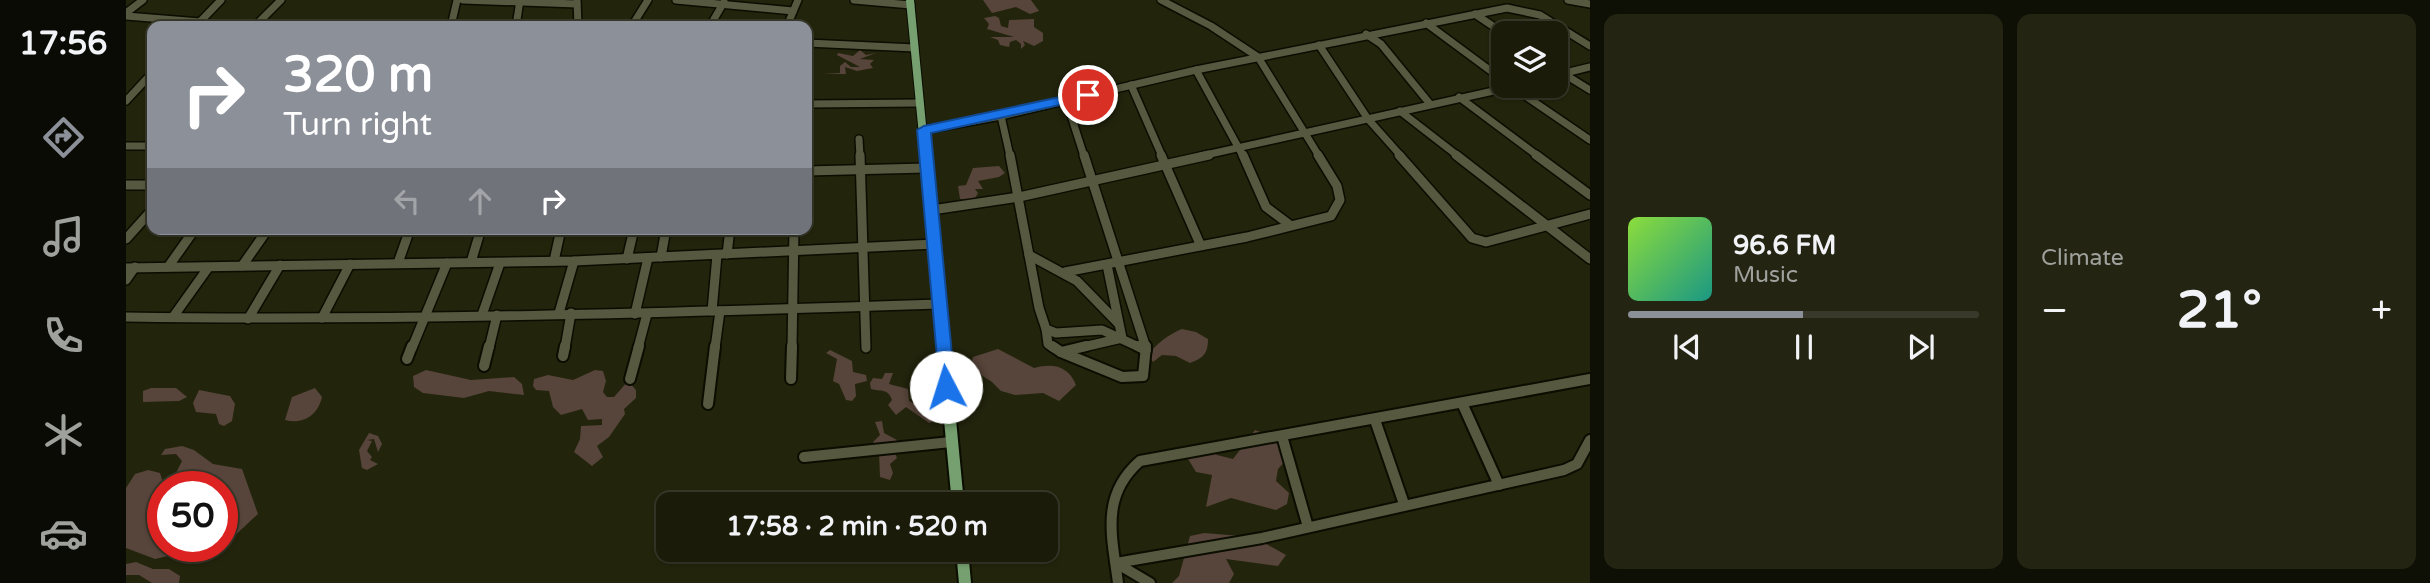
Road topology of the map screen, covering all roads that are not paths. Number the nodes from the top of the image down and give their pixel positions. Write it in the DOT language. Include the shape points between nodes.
graph roads {
  1 [pos="143,0"];
  2 [pos="221,0"];
  3 [pos="281,0"];
  4 [pos="457,0"];
  5 [pos="463,0"];
  6 [pos="648,0"];
  7 [pos="676,0"];
  8 [pos="798,0"];
  9 [pos="854,0"];
  10 [pos="1161,0"];
  11 [pos="1569,0"];
  12 [pos="519,1"];
  13 [pos="577,2"];
  14 [pos="723,2"];
  15 [pos="911,2"];
  16 [pos="1590,4"];
  17 [pos="793,11"];
  18 [pos="1475,14"];
  19 [pos="126,15"];
  20 [pos="174,21"];
  21 [pos="201,21"];
  22 [pos="261,21"];
  23 [pos="452,21"];
  24 [pos="517,21"];
  25 [pos="578,21"];
  26 [pos="636,21"];
  27 [pos="713,21"];
  28 [pos="789,21"];
  29 [pos="1426,23"];
  30 [pos="1491,25"];
  31 [pos="1366,34"];
  32 [pos="812,43"];
  33 [pos="1319,45"];
  34 [pos="1590,46"];
  35 [pos="915,48"];
  36 [pos="1258,57"];
  37 [pos="1590,67"];
  38 [pos="1196,70"];
  39 [pos="1491,71"];
  40 [pos="1568,71"];
  41 [pos="147,78"];
  42 [pos="1568,78"];
  43 [pos="1131,85"];
  44 [pos="1491,90"];
  45 [pos="1590,90"];
  46 [pos="1459,97"];
  47 [pos="1530,98"];
  48 [pos="1066,100"];
  49 [pos="126,101"];
  50 [pos="920,103"];
  51 [pos="812,104"];
  52 [pos="1430,104"];
  53 [pos="1400,111"];
  54 [pos="1001,116"];
  55 [pos="1367,118"];
  56 [pos="924,130"];
  57 [pos="1303,134"];
  58 [pos="859,139"];
  59 [pos="1590,140"];
  60 [pos="126,146"];
  61 [pos="147,146"];
  62 [pos="1240,149"];
  63 [pos="1165,165"];
  64 [pos="926,168"];
  65 [pos="862,169"];
  66 [pos="812,171"];
  67 [pos="1092,181"];
  68 [pos="126,185"];
  69 [pos="147,185"];
  70 [pos="1590,195"];
  71 [pos="1019,197"];
  72 [pos="932,210"];
  73 [pos="1590,214"];
  74 [pos="147,216"];
  75 [pos="1290,225"];
  76 [pos="1548,225"];
  77 [pos="191,235"];
  78 [pos="264,235"];
  79 [pos="408,235"];
  80 [pos="479,235"];
  81 [pos="560,235"];
  82 [pos="634,235"];
  83 [pos="665,235"];
  84 [pos="728,235"];
  85 [pos="793,235"];
  86 [pos="126,239"];
  87 [pos="935,244"];
  88 [pos="1200,244"];
  89 [pos="861,246"];
  90 [pos="792,249"];
  91 [pos="722,254"];
  92 [pos="1029,255"];
  93 [pos="661,257"];
  94 [pos="648,258"];
  95 [pos="628,259"];
  96 [pos="1590,259"];
  97 [pos="554,261"];
  98 [pos="574,261"];
  99 [pos="1119,261"];
  100 [pos="471,262"];
  101 [pos="398,263"];
  102 [pos="447,263"];
  103 [pos="500,263"];
  104 [pos="350,264"];
  105 [pos="280,265"];
  106 [pos="1108,265"];
  107 [pos="242,266"];
  108 [pos="131,267"];
  109 [pos="168,267"];
  110 [pos="208,268"];
  111 [pos="1065,272"];
  112 [pos="126,280"];
  113 [pos="863,304"];
  114 [pos="939,304"];
  115 [pos="790,308"];
  116 [pos="716,311"];
  117 [pos="559,313"];
  118 [pos="571,313"];
  119 [pos="635,314"];
  120 [pos="647,314"];
  121 [pos="482,315"];
  122 [pos="497,315"];
  123 [pos="425,316"];
  124 [pos="126,317"];
  125 [pos="173,317"];
  126 [pos="322,318"];
  127 [pos="248,319"];
  128 [pos="1119,325"];
  129 [pos="1046,329"];
  130 [pos="1122,338"];
  131 [pos="866,348"];
  132 [pos="1146,350"];
  133 [pos="1061,352"];
  134 [pos="564,356"];
  135 [pos="407,359"];
  136 [pos="484,366"];
  137 [pos="630,379"];
  138 [pos="790,379"];
  139 [pos="1590,379"];
  140 [pos="1462,403"];
  141 [pos="708,404"];
  142 [pos="1375,420"];
  143 [pos="1282,436"];
  144 [pos="1590,440"];
  145 [pos="951,442"];
  146 [pos="804,457"];
  147 [pos="1499,485"];
  148 [pos="957,492"];
  149 [pos="1404,504"];
  150 [pos="1308,527"];
  151 [pos="963,562"];
  152 [pos="1116,563"];
  153 [pos="965,583"];
  154 [pos="1118,583"];
  155 [pos="1150,583"];
  1 -- 19 [label="street"];
  2 -- 21 [label="street"];
  3 -- 22 [label="street"];
  4 -- 23 [label="street"];
  5 -- 12 [label="street"];
  6 -- 26 [label="street"];
  7 -- 14 [label="street"];
  8 -- 17 [label="street"];
  9 -- 15 [label="street"];
  10 -- 36 [label="street"];
  11 -- 16 [label="street"];
  12 -- 13 [label="street"];
  12 -- 24 [label="street"];
  13 -- 25 [label="street"];
  14 -- 17 [label="street"];
  14 -- 27 [label="street"];
  15 -- 35 [label="main road"];
  17 -- 28 [label="street"];
  18 -- 29 [label="street"];
  18 -- 30 [label="street"];
  18 -- 34 [label="street" via="1522,8"];
  19 -- 20 [label="street"];
  29 -- 31 [label="street"];
  29 -- 39 [label="street"];
  31 -- 33 [label="street"];
  31 -- 52 [label="street" via="1381,44"];
  32 -- 35 [label="street"];
  33 -- 36 [label="street"];
  33 -- 55 [label="street"];
  35 -- 50 [label="main road"];
  36 -- 38 [label="street"];
  36 -- 57 [label="street"];
  37 -- 40 [label="street"];
  38 -- 43 [label="street"];
  38 -- 62 [label="street"];
  41 -- 49 [label="street"];
  42 -- 45 [label="street"];
  43 -- 48 [label="street"];
  43 -- 63 [label="street"];
  44 -- 46 [label="street"];
  46 -- 52 [label="street"];
  46 -- 70 [label="street"];
  47 -- 59 [label="street"];
  48 -- 54 [label="street"];
  48 -- 67 [label="street"];
  50 -- 51 [label="street"];
  50 -- 56 [label="main road"];
  52 -- 53 [label="street"];
  53 -- 55 [label="street"];
  53 -- 76 [label="street"];
  54 -- 56 [label="street"];
  54 -- 71 [label="street"];
  55 -- 57 [label="street"];
  55 -- 76 [label="street" via="1472,238 1486,242"];
  56 -- 64 [label="main road"];
  57 -- 62 [label="street"];
  57 -- 75 [label="street" via="1337,186 1340,200 1331,216"];
  58 -- 65 [label="street"];
  60 -- 61 [label="street"];
  62 -- 63 [label="street"];
  62 -- 75 [label="street" via="1266,207"];
  63 -- 67 [label="street"];
  63 -- 88 [label="street"];
  64 -- 65 [label="street"];
  64 -- 72 [label="main road"];
  65 -- 66 [label="street"];
  65 -- 89 [label="street"];
  67 -- 71 [label="street"];
  67 -- 99 [label="street"];
  68 -- 69 [label="street"];
  71 -- 72 [label="street"];
  71 -- 92 [label="street"];
  72 -- 87 [label="main road"];
  73 -- 76 [label="street"];
  74 -- 86 [label="street"];
  75 -- 88 [label="street"];
  76 -- 96 [label="street"];
  77 -- 109 [label="street"];
  78 -- 107 [label="street"];
  79 -- 101 [label="street"];
  80 -- 100 [label="street"];
  81 -- 97 [label="street"];
  82 -- 95 [label="street"];
  83 -- 93 [label="street"];
  84 -- 91 [label="street"];
  85 -- 90 [label="street"];
  87 -- 89 [label="street"];
  87 -- 114 [label="main road"];
  88 -- 99 [label="street"];
  89 -- 90 [label="street"];
  89 -- 113 [label="street"];
  90 -- 91 [label="street"];
  90 -- 115 [label="street"];
  91 -- 93 [label="street"];
  91 -- 116 [label="street"];
  92 -- 111 [label="street"];
  92 -- 129 [label="street"];
  93 -- 94 [label="street"];
  94 -- 95 [label="street"];
  94 -- 119 [label="street"];
  95 -- 98 [label="street"];
  97 -- 98 [label="street"];
  97 -- 103 [label="street"];
  98 -- 117 [label="street"];
  99 -- 106 [label="street"];
  99 -- 132 [label="street"];
  100 -- 102 [label="street"];
  100 -- 103 [label="street"];
  101 -- 102 [label="street"];
  101 -- 104 [label="street"];
  102 -- 123 [label="street"];
  103 -- 121 [label="street"];
  104 -- 105 [label="street"];
  104 -- 126 [label="street"];
  105 -- 107 [label="street"];
  105 -- 127 [label="street"];
  106 -- 111 [label="street"];
  106 -- 128 [label="street"];
  107 -- 110 [label="street"];
  108 -- 109 [label="street"];
  108 -- 112 [label="street"];
  109 -- 110 [label="street"];
  110 -- 125 [label="street"];
  111 -- 128 [label="street"];
  113 -- 114 [label="street"];
  113 -- 115 [label="street"];
  113 -- 131 [label="street"];
  114 -- 145 [label="main road"];
  115 -- 116 [label="street"];
  115 -- 138 [label="street"];
  116 -- 120 [label="street"];
  116 -- 141 [label="street"];
  117 -- 118 [label="street"];
  117 -- 122 [label="street"];
  118 -- 119 [label="street"];
  118 -- 134 [label="street"];
  119 -- 120 [label="street"];
  120 -- 137 [label="street"];
  121 -- 122 [label="street"];
  121 -- 123 [label="street"];
  122 -- 136 [label="street"];
  123 -- 126 [label="street"];
  123 -- 135 [label="street"];
  124 -- 125 [label="street"];
  125 -- 127 [label="street"];
  126 -- 127 [label="street"];
  128 -- 130 [label="street"];
  129 -- 130 [label="street" via="1056,333 1102,330"];
  129 -- 133 [label="street" via="1048,344"];
  130 -- 132 [label="street"];
  130 -- 133 [label="street"];
  132 -- 133 [label="street" via="1143,376 1122,377"];
  139 -- 140 [label="street"];
  140 -- 142 [label="street"];
  140 -- 147 [label="street"];
  142 -- 143 [label="street"];
  142 -- 149 [label="street"];
  143 -- 150 [label="street"];
  143 -- 152 [label="street" via="1132,466 1124,474 1110,514"];
  144 -- 147 [label="street" via="1577,464"];
  145 -- 146 [label="street"];
  145 -- 148 [label="main road"];
  147 -- 149 [label="street"];
  149 -- 150 [label="street"];
  150 -- 152 [label="street"];
  151 -- 153 [label="main road"];
  152 -- 154 [label="street"];
  152 -- 155 [label="street"];
}
